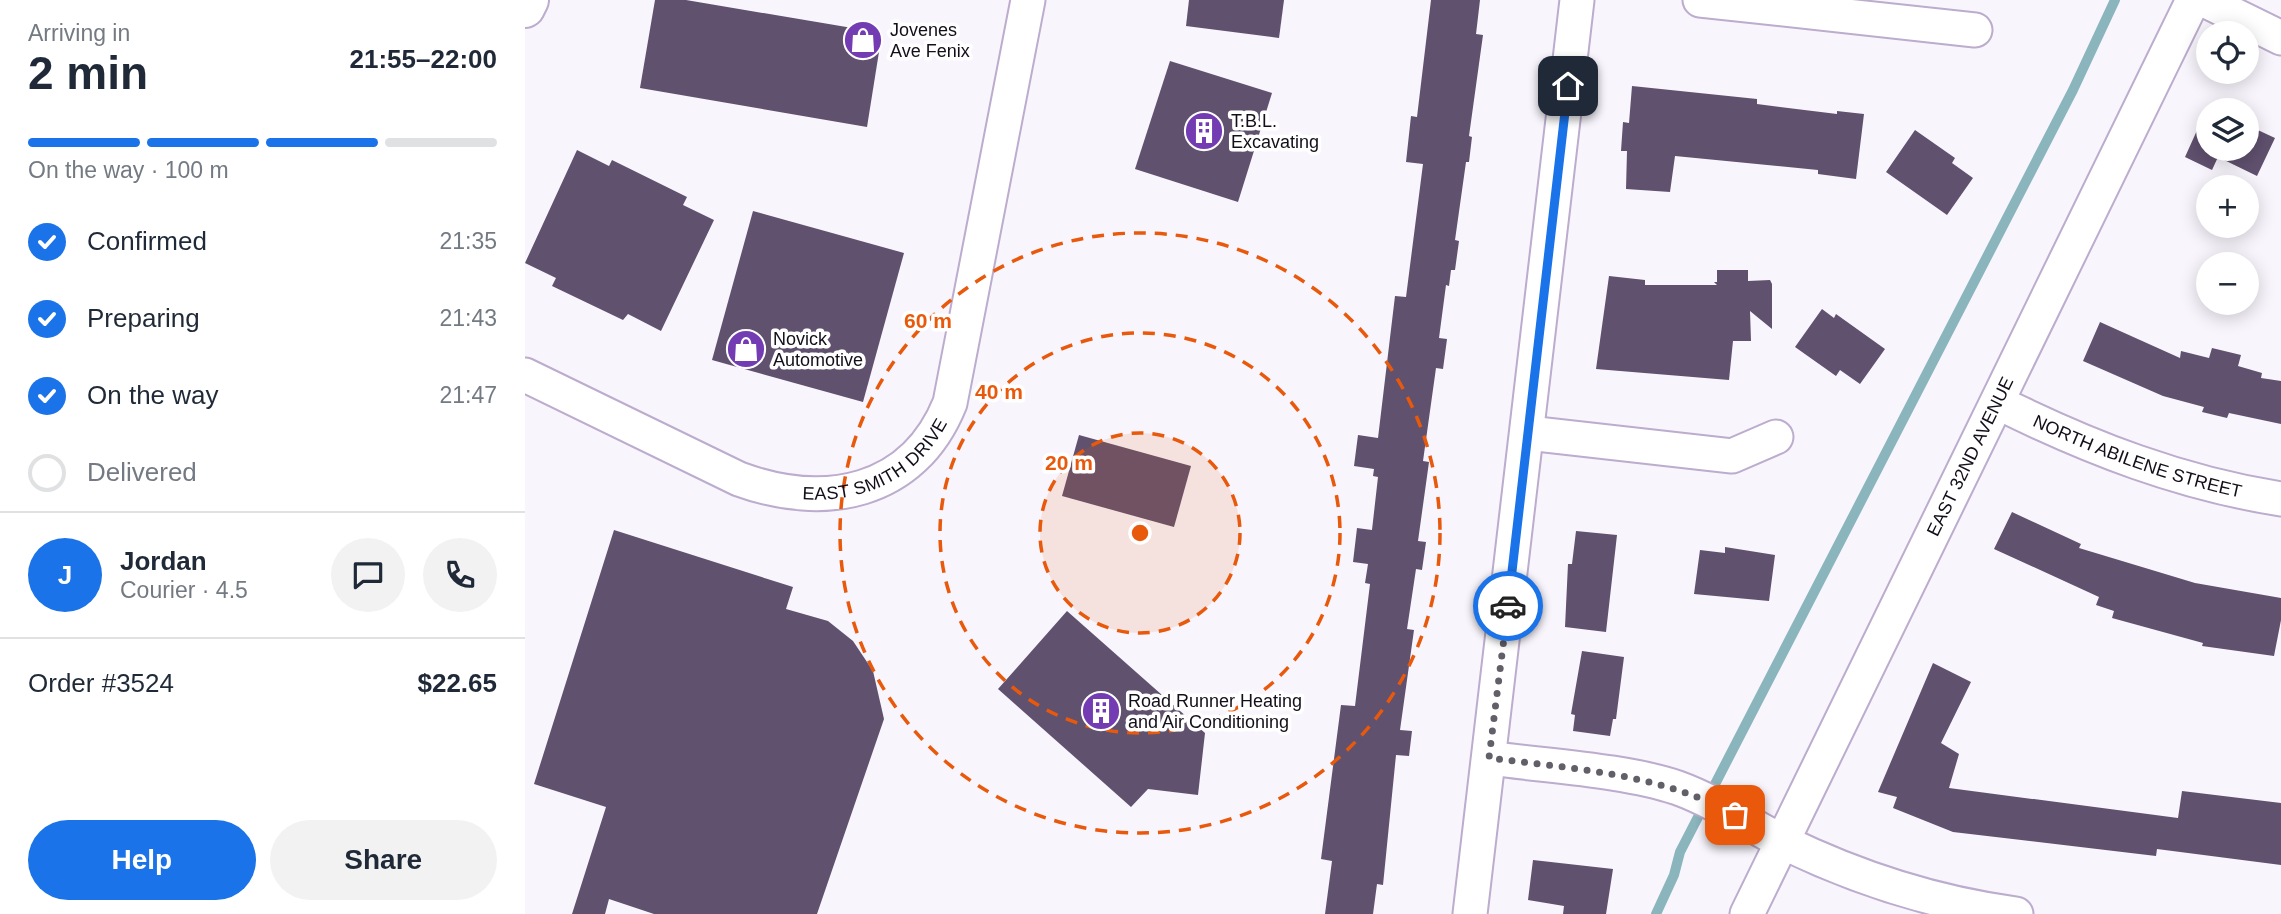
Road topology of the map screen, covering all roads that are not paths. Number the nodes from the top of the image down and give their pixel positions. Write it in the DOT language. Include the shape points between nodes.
graph roads {
  1 [pos="529,0"];
  2 [pos="1028,0"];
  3 [pos="1577,0"];
  4 [pos="1700,0"];
  5 [pos="2193,0"];
  6 [pos="2204,0"];
  7 [pos="525,8"];
  8 [pos="1975,30"];
  9 [pos="2281,38"];
  10 [pos="525,375"];
  11 [pos="1999,403"];
  12 [pos="1528,433"];
  13 [pos="1776,437"];
  14 [pos="2281,499"];
  15 [pos="1489,758"];
  16 [pos="1782,841"];
  17 [pos="1470,914"];
  18 [pos="1747,914"];
  19 [pos="2016,914"];
  1 -- 7 [label="street"];
  2 -- 10 [label="street, EAST SMITH DRIVE" via="950,403 926,447 887,479 833,494 767,489"];
  3 -- 12 [label="street"];
  4 -- 8 [label="street"];
  5 -- 11 [label="street, EAST 32ND AVENUE"];
  6 -- 9 [label="street"];
  11 -- 14 [label="street, NORTH ABILENE STREET" via="2146,467"];
  11 -- 16 [label="street, EAST 32ND AVENUE"];
  12 -- 13 [label="street" via="1732,456"];
  12 -- 15 [label="street"];
  15 -- 16 [label="street" via="1676,787"];
  15 -- 17 [label="street"];
  16 -- 18 [label="street, EAST 32ND AVENUE"];
  16 -- 19 [label="street" via="1919,896"];
}
